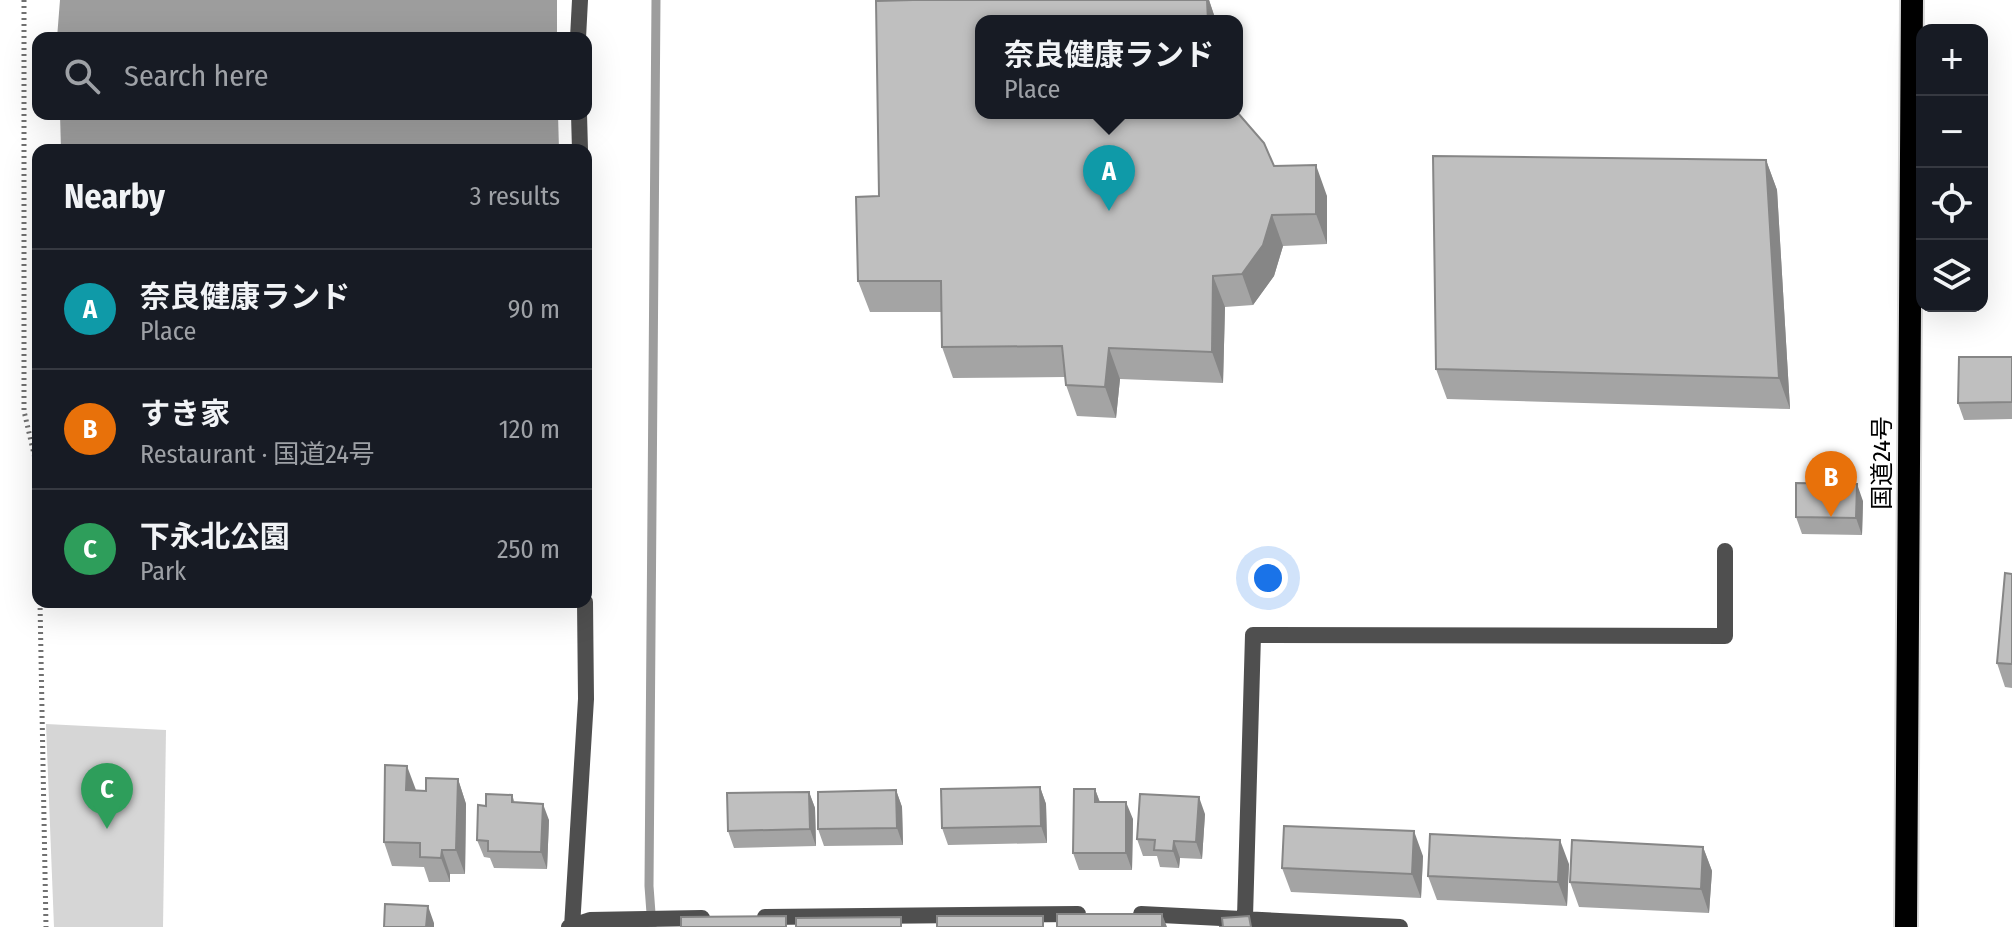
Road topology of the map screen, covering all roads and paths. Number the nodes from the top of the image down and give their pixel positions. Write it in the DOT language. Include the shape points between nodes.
graph roads {
  1 [pos="24,0"];
  2 [pos="580,0"];
  3 [pos="1912,0"];
  4 [pos="578,32"];
  5 [pos="579,120"];
  6 [pos="580,144"];
  7 [pos="32,445"];
  8 [pos="1725,551"];
  9 [pos="40,608"];
  10 [pos="585,608"];
  11 [pos="1098,914"];
  12 [pos="1128,914"];
  13 [pos="718,917"];
  14 [pos="748,917"];
  15 [pos="1245,917"];
  16 [pos="1189,921"];
  17 [pos="571,926"];
  18 [pos="46,927"];
  19 [pos="1400,927"];
  20 [pos="1906,927"];
  1 -- 7 [label="path" via="24,411"];
  2 -- 4 [label="street"];
  3 -- 20 [label="highway, 国道24号"];
  5 -- 6 [label="street"];
  8 -- 15 [label="street" via="1725,636 1253,635"];
  9 -- 18 [label="path"];
  10 -- 17 [label="street" via="586,699"];
  11 -- 14 [label="street"];
  12 -- 16 [label="street"];
  13 -- 17 [label="street" via="590,920"];
  15 -- 16 [label="street"];
  15 -- 19 [label="street"];
}
